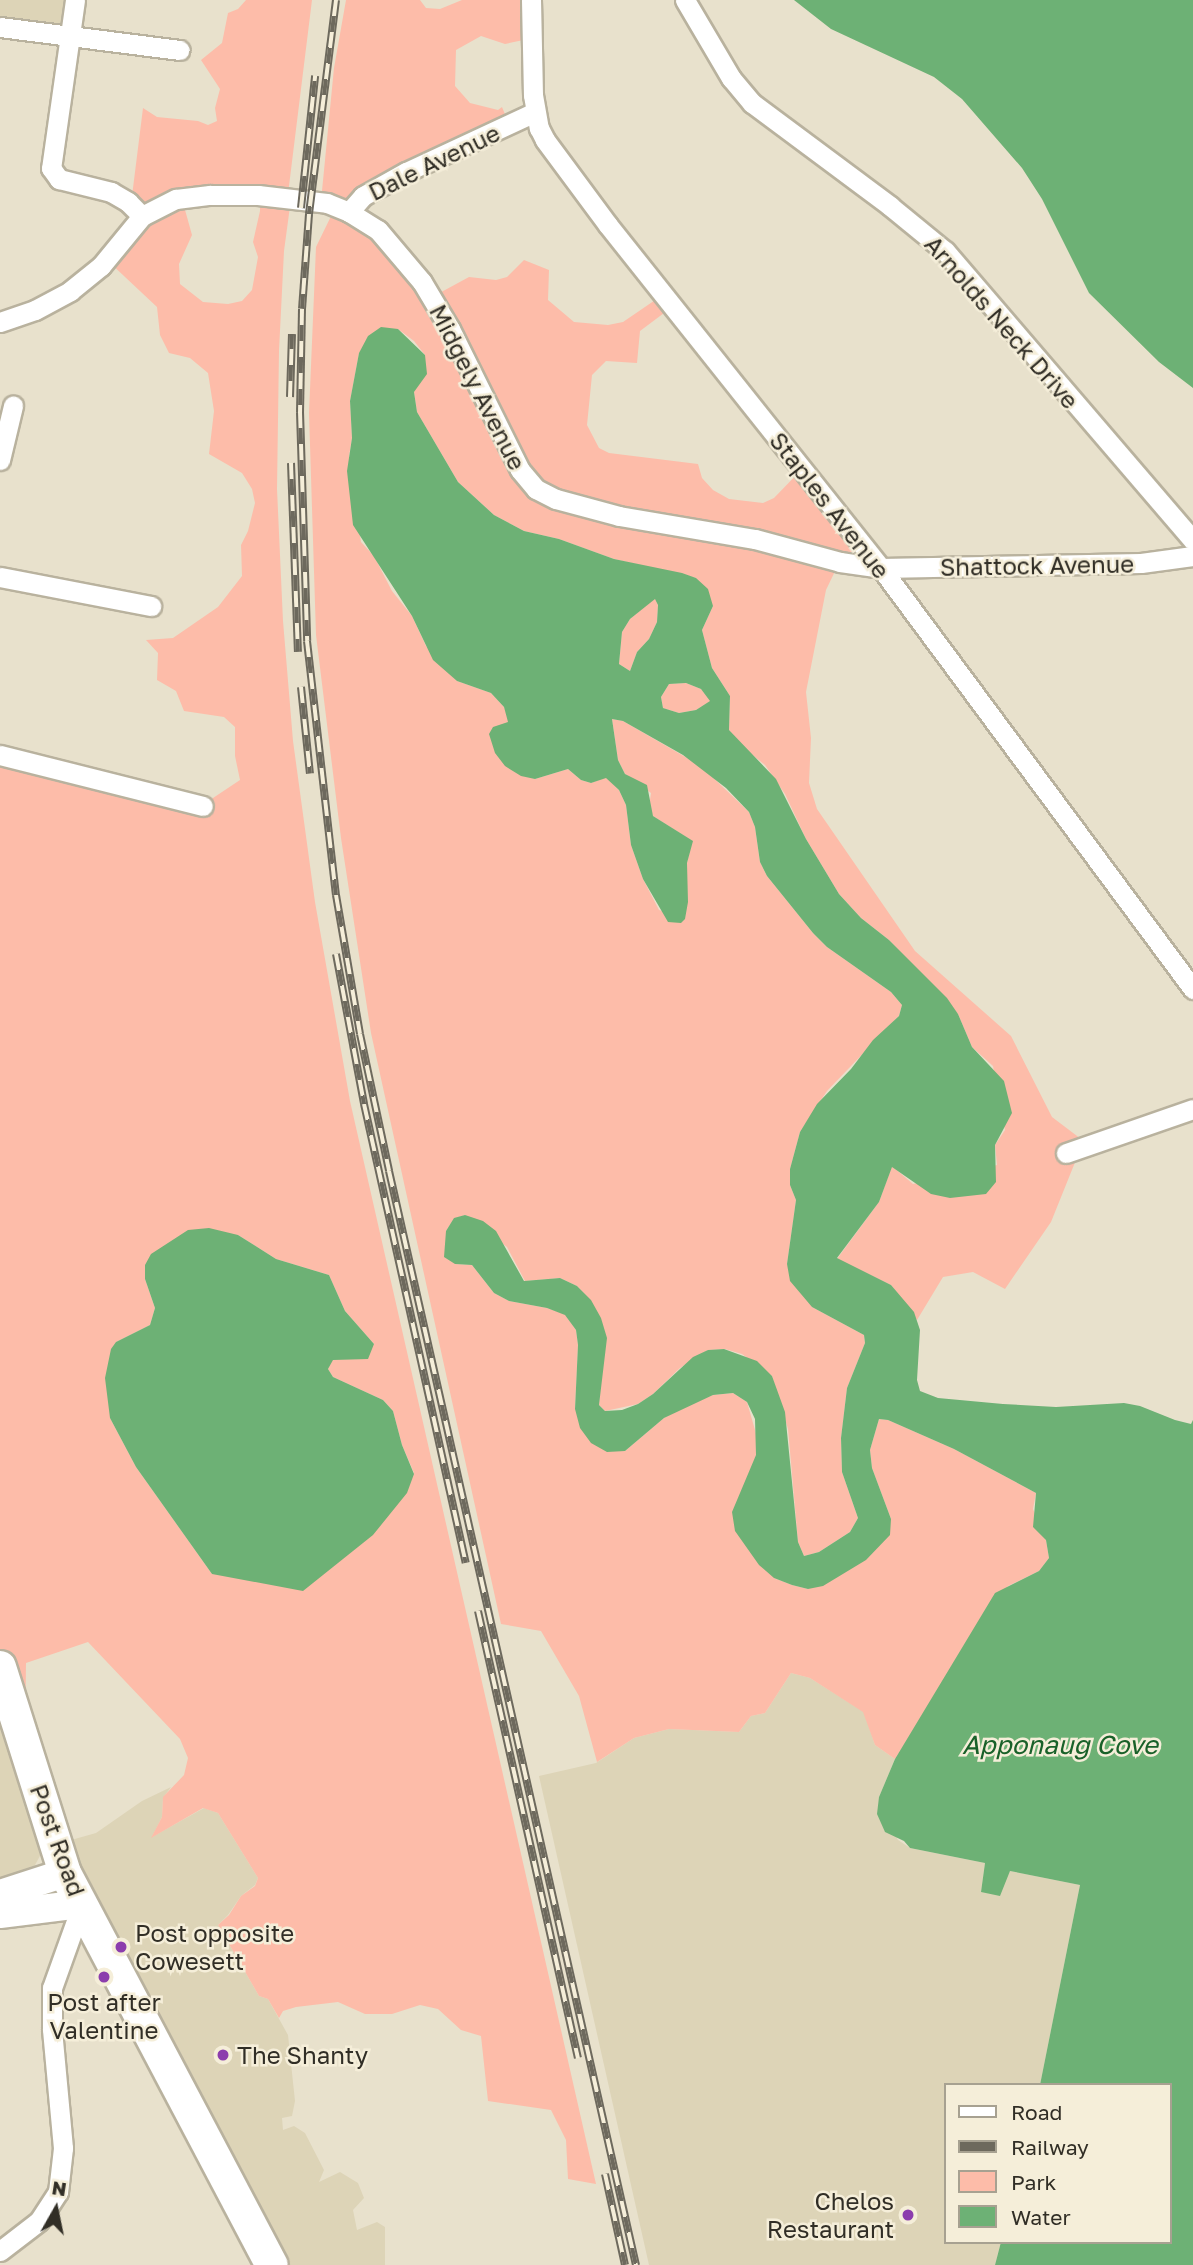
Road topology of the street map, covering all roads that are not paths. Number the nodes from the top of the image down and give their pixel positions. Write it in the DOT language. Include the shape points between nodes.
graph roads {
  1 [pos="75,0"];
  2 [pos="531,0"];
  3 [pos="685,0"];
  4 [pos="0,27"];
  5 [pos="69,37"];
  6 [pos="180,50"];
  7 [pos="535,112"];
  8 [pos="349,212"];
  9 [pos="142,216"];
  10 [pos="0,322"];
  11 [pos="13,406"];
  12 [pos="0,460"];
  13 [pos="1193,540"];
  14 [pos="1193,556"];
  15 [pos="881,568"];
  16 [pos="0,578"];
  17 [pos="151,606"];
  18 [pos="0,755"];
  19 [pos="203,806"];
  20 [pos="1193,989"];
  21 [pos="1193,1109"];
  22 [pos="1066,1153"];
  23 [pos="0,1667"];
  24 [pos="65,1873"];
  25 [pos="0,1894"];
  26 [pos="82,1904"];
  27 [pos="0,1914"];
  28 [pos="0,2250"];
  29 [pos="272,2265"];
  1 -- 5 [label="street"];
  2 -- 7 [label="street, Staples Avenue"];
  3 -- 13 [label="street, Arnolds Neck Drive" via="731,78 752,103 945,251"];
  4 -- 5 [label="street"];
  5 -- 6 [label="street"];
  5 -- 9 [label="street" via="51,168 59,179 111,192"];
  7 -- 8 [label="street, Dale Avenue" via="406,172 363,196"];
  7 -- 15 [label="street, Staples Avenue" via="545,140 608,225"];
  8 -- 9 [label="street, Dale Avenue" via="327,202 288,196 210,195 176,199"];
  8 -- 15 [label="street, Midgely Avenue" via="378,230 422,282 520,470 536,489 619,516 755,539"];
  9 -- 10 [label="street" via="86,280 35,310"];
  11 -- 12 [label="street"];
  14 -- 15 [label="street, Shattock Avenue" via="1140,563"];
  15 -- 20 [label="street, Staples Avenue"];
  16 -- 17 [label="street"];
  18 -- 19 [label="street"];
  21 -- 22 [label="street"];
  23 -- 24 [label="main road, Post Road"];
  24 -- 25 [label="main road"];
  24 -- 26 [label="main road, Post Road"];
  26 -- 27 [label="main road"];
  26 -- 28 [label="street" via="52,1988 63,2148 58,2192 39,2221"];
  26 -- 29 [label="main road, Post Road"];
}
